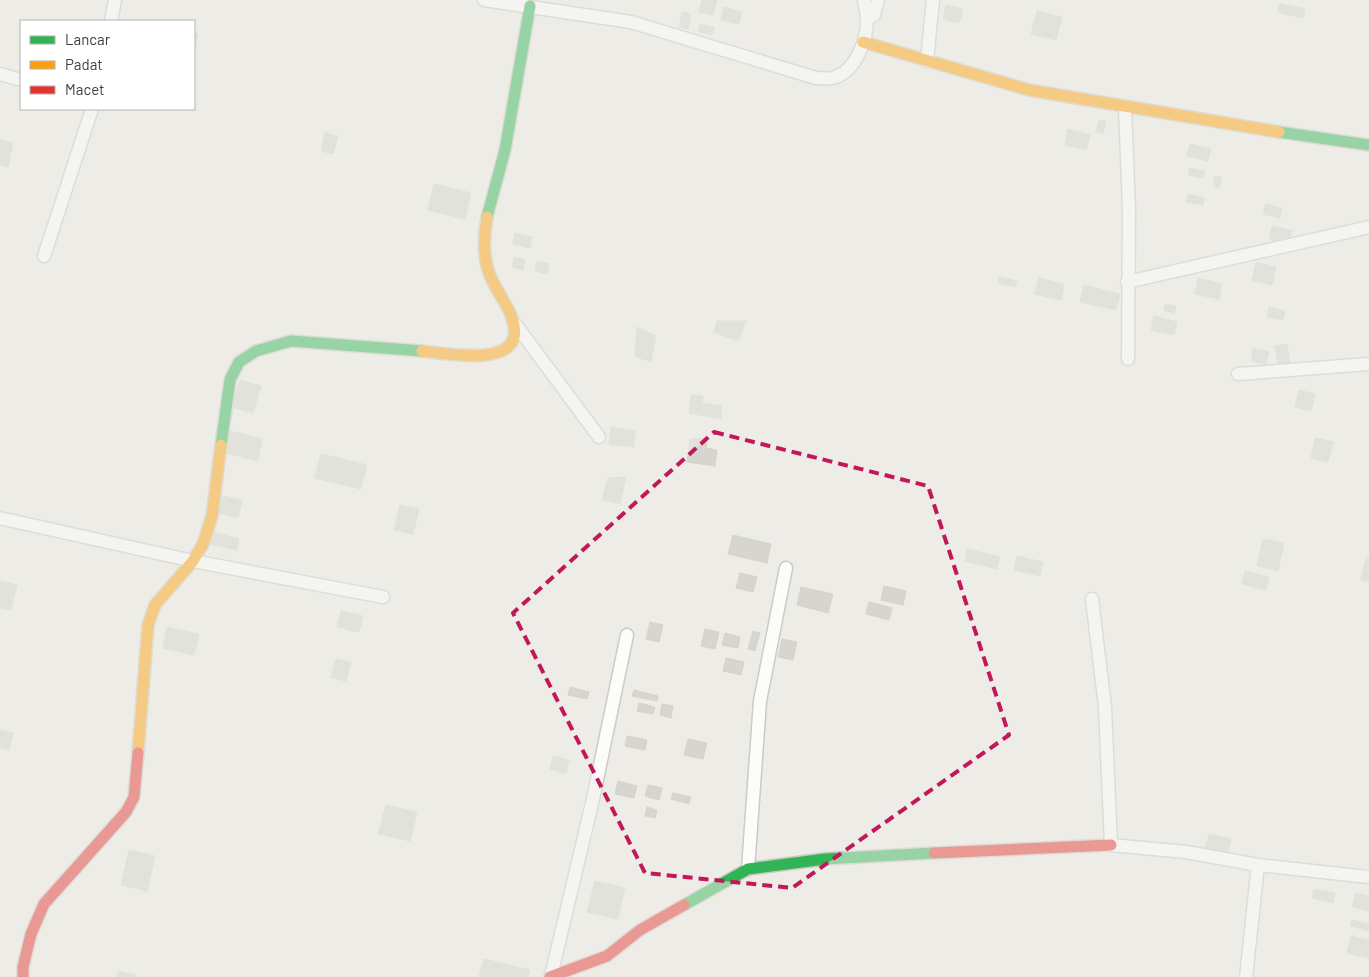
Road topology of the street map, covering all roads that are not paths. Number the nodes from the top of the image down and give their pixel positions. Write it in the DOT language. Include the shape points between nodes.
graph roads {
  1 [pos="115,0"];
  2 [pos="484,0"];
  3 [pos="864,0"];
  4 [pos="878,0"];
  5 [pos="933,0"];
  6 [pos="530,6"];
  7 [pos="867,19"];
  8 [pos="111,20"];
  9 [pos="863,42"];
  10 [pos="927,62"];
  11 [pos="0,74"];
  12 [pos="20,80"];
  13 [pos="1126,108"];
  14 [pos="92,110"];
  15 [pos="1369,145"];
  16 [pos="1369,226"];
  17 [pos="44,256"];
  18 [pos="1127,282"];
  19 [pos="516,325"];
  20 [pos="1128,358"];
  21 [pos="1369,364"];
  22 [pos="1238,374"];
  23 [pos="599,437"];
  24 [pos="0,518"];
  25 [pos="193,561"];
  26 [pos="786,568"];
  27 [pos="383,596"];
  28 [pos="1092,598"];
  29 [pos="627,635"];
  30 [pos="1111,845"];
  31 [pos="1258,865"];
  32 [pos="748,869"];
  33 [pos="1369,877"];
  34 [pos="23,977"];
  35 [pos="550,977"];
  36 [pos="1246,977"];
  1 -- 8 [label="street"];
  2 -- 6 [label="street"];
  3 -- 7 [label="street"];
  4 -- 7 [label="street" via="874,15"];
  5 -- 10 [label="street"];
  6 -- 9 [label="street" via="631,22 816,78 831,79 842,75 850,68"];
  6 -- 19 [label="street" via="505,150 485,229 485,252 491,278"];
  7 -- 9 [label="street"];
  9 -- 10 [label="street"];
  10 -- 13 [label="street" via="1029,90"];
  11 -- 12 [label="street"];
  13 -- 15 [label="street"];
  13 -- 18 [label="street"];
  14 -- 17 [label="street"];
  16 -- 18 [label="street"];
  18 -- 20 [label="street"];
  19 -- 23 [label="street"];
  19 -- 25 [label="street" via="515,338 507,349 495,354 479,356 290,341 253,353 239,362 230,380 212,516 203,544"];
  21 -- 22 [label="street"];
  24 -- 25 [label="street"];
  25 -- 27 [label="street"];
  25 -- 34 [label="street" via="155,604 148,625 134,797 126,812 44,904 31,934"];
  26 -- 32 [label="street" via="760,701"];
  28 -- 30 [label="street" via="1104,707"];
  29 -- 35 [label="street" via="593,799"];
  30 -- 31 [label="street" via="1186,852"];
  30 -- 32 [label="street" via="826,859"];
  31 -- 33 [label="street"];
  31 -- 36 [label="street"];
  32 -- 35 [label="street" via="640,930 607,956"];
}
